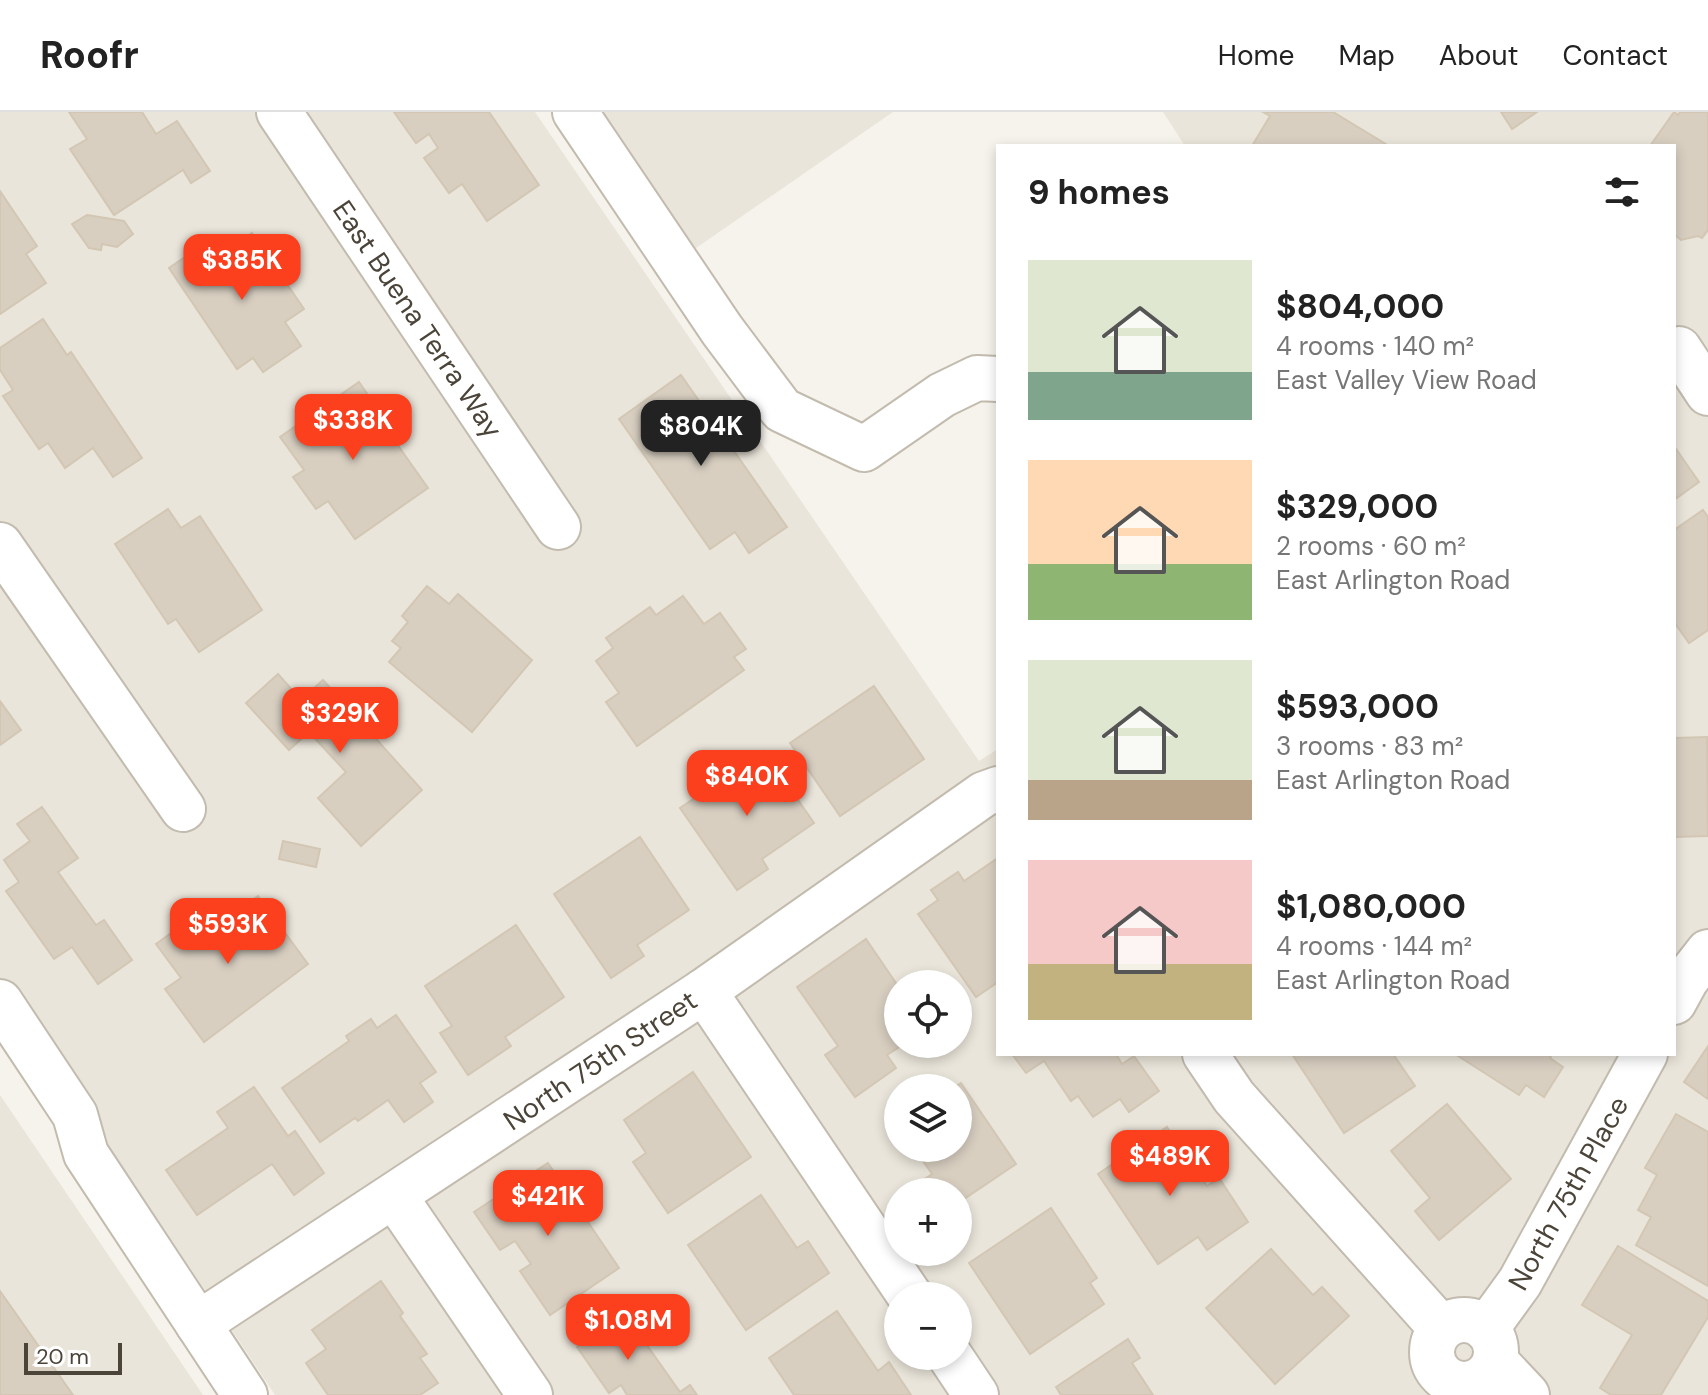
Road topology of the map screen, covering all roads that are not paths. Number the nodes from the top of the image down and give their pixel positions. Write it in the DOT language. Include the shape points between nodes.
graph roads {
  1 [pos="279,112"];
  2 [pos="575,112"];
  3 [pos="1679,349"];
  4 [pos="996,379"];
  5 [pos="1708,393"];
  6 [pos="558,527"];
  7 [pos="0,545"];
  8 [pos="996,790"];
  9 [pos="183,809"];
  10 [pos="704,991"];
  11 [pos="0,1002"];
  12 [pos="1206,1056"];
  13 [pos="1644,1056"];
  14 [pos="395,1197"];
  15 [pos="901,1282"];
  16 [pos="198,1324"];
  17 [pos="959,1370"];
  18 [pos="1466,1373"];
  19 [pos="245,1395"];
  20 [pos="530,1395"];
  21 [pos="976,1395"];
  22 [pos="1527,1395"];
  1 -- 6 [label="street, East Buena Terra Way"];
  2 -- 4 [label="street" via="782,410 864,449 942,395 977,378"];
  3 -- 5 [label="street"];
  7 -- 9 [label="street"];
  8 -- 10 [label="street, North 75th Street"];
  10 -- 14 [label="street, North 75th Street"];
  10 -- 15 [label="street"];
  11 -- 16 [label="street" via="75,1115 86,1154"];
  12 -- 18 [label="street" via="1234,1097 1441,1328 1472,1320"];
  13 -- 18 [label="street, North 75th Place"];
  14 -- 16 [label="street, North 75th Street"];
  14 -- 20 [label="street"];
  16 -- 19 [label="street"];
  17 -- 21 [label="street"];
  18 -- 22 [label="street"];
}
